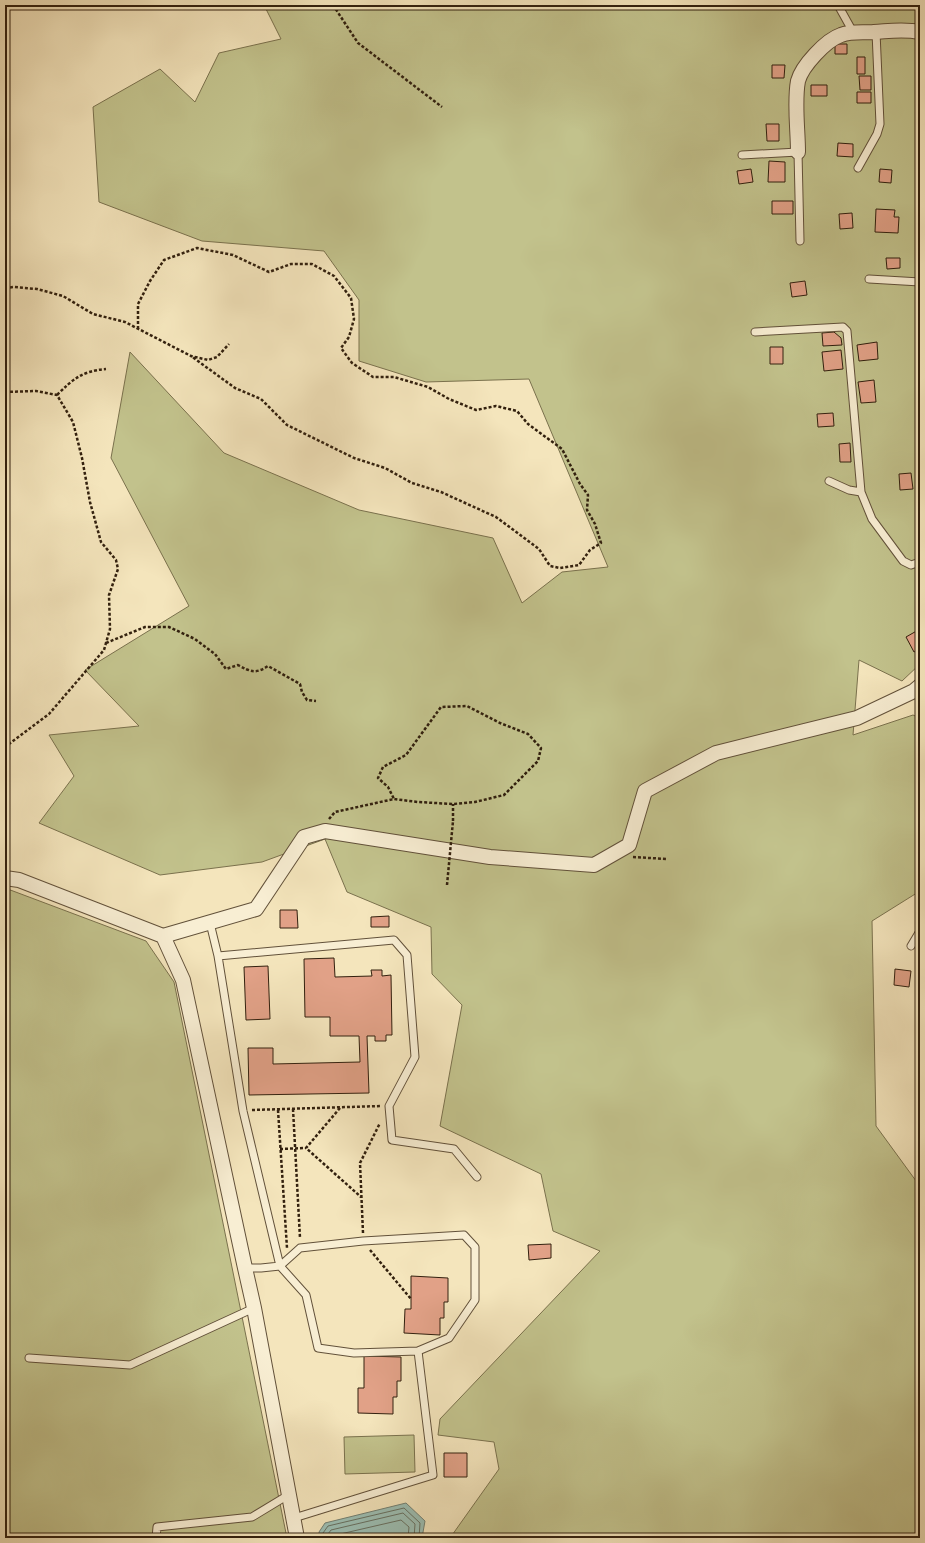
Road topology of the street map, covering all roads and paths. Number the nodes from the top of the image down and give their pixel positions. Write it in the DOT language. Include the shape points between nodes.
graph roads {
  1 [pos="333,5"];
  2 [pos="838,5"];
  3 [pos="853,32"];
  4 [pos="876,32"];
  5 [pos="920,32"];
  6 [pos="442,107"];
  7 [pos="798,152"];
  8 [pos="742,154"];
  9 [pos="858,168"];
  10 [pos="800,241"];
  11 [pos="869,279"];
  12 [pos="920,282"];
  13 [pos="5,288"];
  14 [pos="138,329"];
  15 [pos="756,332"];
  16 [pos="229,344"];
  17 [pos="191,356"];
  18 [pos="106,369"];
  19 [pos="5,392"];
  20 [pos="57,395"];
  21 [pos="828,481"];
  22 [pos="861,492"];
  23 [pos="920,562"];
  24 [pos="106,644"];
  25 [pos="920,686"];
  26 [pos="316,700"];
  27 [pos="5,747"];
  28 [pos="394,798"];
  29 [pos="453,804"];
  30 [pos="328,820"];
  31 [pos="611,856"];
  32 [pos="667,859"];
  33 [pos="5,878"];
  34 [pos="447,885"];
  35 [pos="210,924"];
  36 [pos="920,931"];
  37 [pos="163,936"];
  38 [pos="911,946"];
  39 [pos="218,956"];
  40 [pos="389,1106"];
  41 [pos="340,1108"];
  42 [pos="293,1109"];
  43 [pos="278,1110"];
  44 [pos="243,1111"];
  45 [pos="295,1148"];
  46 [pos="306,1148"];
  47 [pos="280,1149"];
  48 [pos="477,1177"];
  49 [pos="361,1197"];
  50 [pos="363,1241"];
  51 [pos="300,1248"];
  52 [pos="280,1266"];
  53 [pos="245,1268"];
  54 [pos="411,1299"];
  55 [pos="254,1308"];
  56 [pos="418,1351"];
  57 [pos="29,1358"];
  58 [pos="290,1494"];
  59 [pos="294,1518"];
  60 [pos="156,1538"];
  61 [pos="298,1538"];
  1 -- 6 [label="path" via="358,43"];
  2 -- 3 [label="lane"];
  3 -- 4 [label="street"];
  3 -- 7 [label="street" via="825,43 799,79"];
  4 -- 5 [label="street"];
  4 -- 9 [label="lane" via="880,124"];
  7 -- 8 [label="lane"];
  7 -- 10 [label="lane"];
  11 -- 12 [label="lane"];
  13 -- 14 [label="path" via="37,289 64,296 93,314 125,322"];
  14 -- 17 [label="path"];
  14 -- 17 [label="path" via="138,304 164,260 197,248 233,255 269,272 291,264 312,264 334,276 351,298 354,320 349,337 341,348 352,363 373,377 394,377 428,387 476,410 496,406 517,411 528,424 562,449 588,495 587,510 601,543 590,550 579,565 560,568 550,566 539,549 496,517 441,492 412,483 385,468 354,458 287,425 261,399 235,388"];
  15 -- 22 [label="lane" via="843,327 847,331"];
  16 -- 17 [label="path" via="217,357 208,360"];
  18 -- 20 [label="path" via="95,370 73,379"];
  19 -- 20 [label="path" via="36,390"];
  20 -- 24 [label="path" via="73,422 101,542 116,560 118,569 109,595 110,629"];
  21 -- 22 [label="lane"];
  22 -- 23 [label="lane" via="872,519 903,561 911,565"];
  24 -- 26 [label="path" via="145,627 169,627 195,639 215,654 226,668 238,665 259,672 268,666 300,684 307,700"];
  24 -- 27 [label="path" via="104,650 49,714"];
  25 -- 31 [label="street" via="857,718 716,753 646,792 629,845"];
  28 -- 29 [label="path"];
  28 -- 29 [label="path" via="388,787 378,778 383,767 406,755 441,707 467,706 528,734 541,748 538,761 504,795"];
  28 -- 30 [label="path" via="335,812"];
  29 -- 34 [label="path, bridge"];
  31 -- 32 [label="path"];
  31 -- 35 [label="street" via="594,865 490,857 325,832 304,837 256,909"];
  33 -- 37 [label="street" via="18,880"];
  35 -- 37 [label="street"];
  35 -- 39 [label="lane"];
  36 -- 38 [label="lane"];
  37 -- 53 [label="street" via="183,980"];
  39 -- 40 [label="lane" via="394,940 407,956 415,1057"];
  39 -- 44 [label="lane"];
  40 -- 41 [label="path"];
  40 -- 48 [label="lane" via="392,1140 454,1149"];
  40 -- 49 [label="path" via="360,1163"];
  41 -- 42 [label="path"];
  41 -- 46 [label="path"];
  42 -- 43 [label="path"];
  42 -- 45 [label="path"];
  43 -- 44 [label="path"];
  43 -- 47 [label="path"];
  44 -- 52 [label="lane"];
  45 -- 46 [label="path"];
  45 -- 47 [label="path"];
  45 -- 51 [label="path"];
  46 -- 49 [label="path"];
  47 -- 51 [label="path" via="287,1248"];
  49 -- 50 [label="path"];
  50 -- 51 [label="lane"];
  50 -- 54 [label="path"];
  50 -- 56 [label="lane" via="464,1235 475,1247 475,1300 449,1338"];
  51 -- 52 [label="lane"];
  52 -- 53 [label="lane"];
  52 -- 56 [label="lane" via="306,1295 318,1348 354,1353"];
  53 -- 55 [label="street"];
  55 -- 57 [label="lane" via="130,1365"];
  55 -- 58 [label="street"];
  56 -- 59 [label="lane" via="433,1475"];
  58 -- 59 [label="street"];
  58 -- 60 [label="lane" via="252,1517 157,1527"];
  59 -- 61 [label="street"];
}
